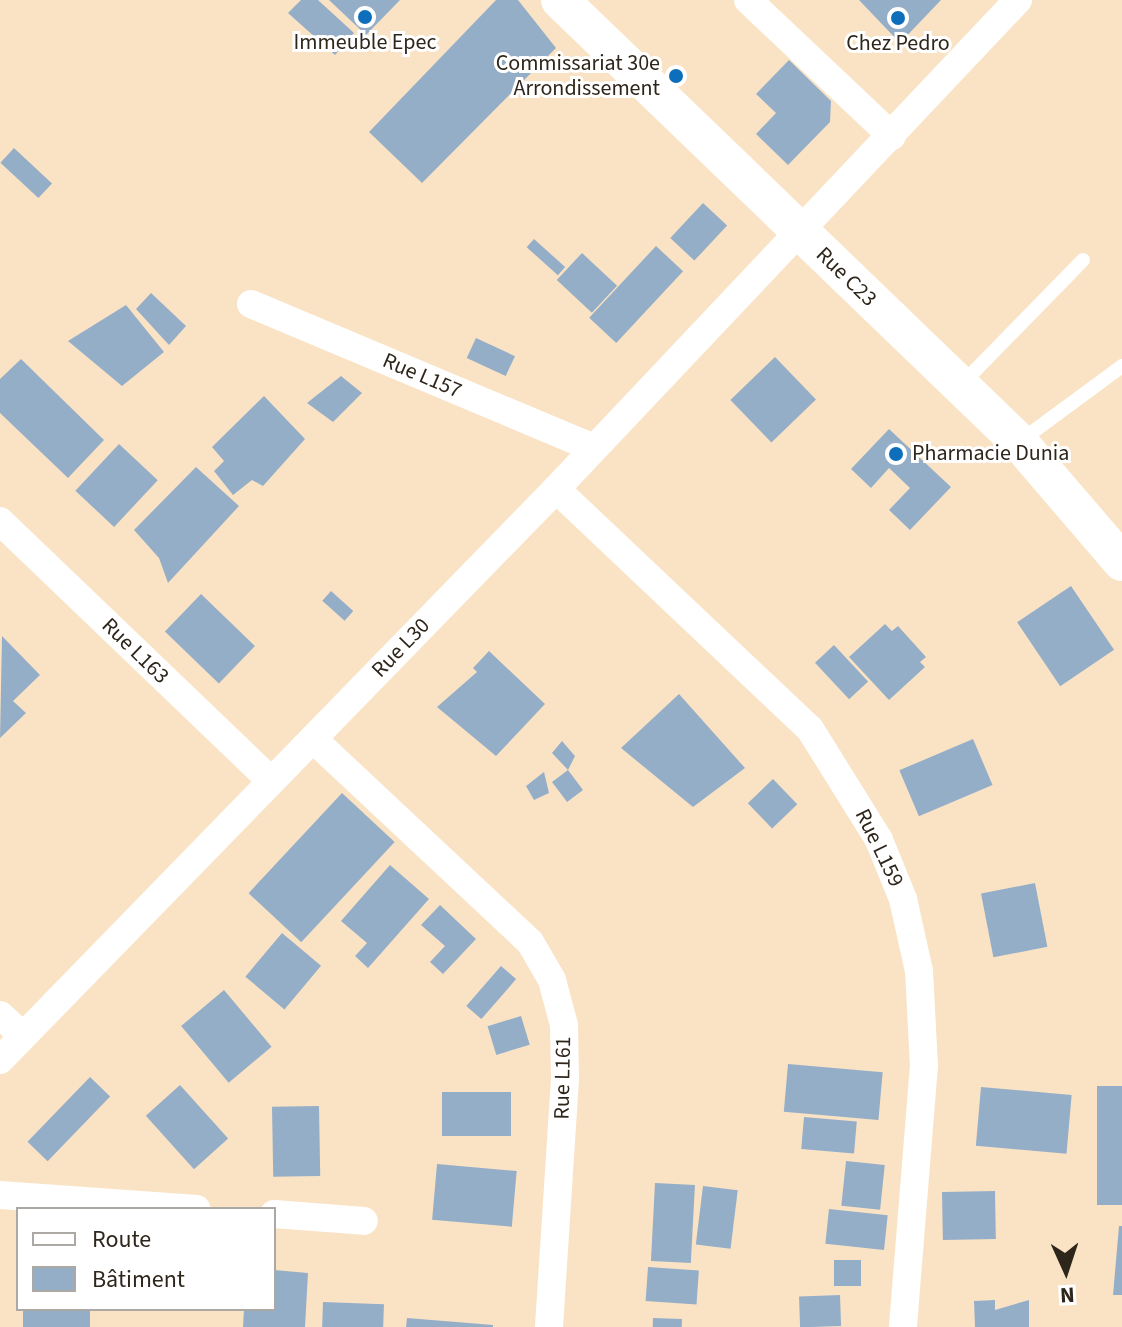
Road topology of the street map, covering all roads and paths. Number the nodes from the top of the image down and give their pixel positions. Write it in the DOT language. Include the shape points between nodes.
graph roads {
  1 [pos="560,0"];
  2 [pos="748,0"];
  3 [pos="1018,0"];
  4 [pos="892,136"];
  5 [pos="800,234"];
  6 [pos="1083,260"];
  7 [pos="251,304"];
  8 [pos="1122,366"];
  9 [pos="960,386"];
  10 [pos="1019,442"];
  11 [pos="593,448"];
  12 [pos="556,489"];
  13 [pos="0,521"];
  14 [pos="1122,562"];
  15 [pos="313,739"];
  16 [pos="270,780"];
  17 [pos="0,1015"];
  18 [pos="23,1036"];
  19 [pos="0,1060"];
  20 [pos="0,1195"];
  21 [pos="169,1207"];
  22 [pos="276,1214"];
  23 [pos="364,1221"];
  24 [pos="549,1327"];
  25 [pos="903,1327"];
  1 -- 5 [label="street, Rue C23"];
  2 -- 4 [label="street"];
  3 -- 4 [label="street, Rue L30"];
  4 -- 5 [label="street, Rue L30"];
  5 -- 9 [label="street, Rue C23"];
  5 -- 11 [label="street, Rue L30"];
  6 -- 9 [label="lane"];
  7 -- 11 [label="street, Rue L157"];
  8 -- 10 [label="lane"];
  9 -- 10 [label="street, Rue C23"];
  10 -- 14 [label="street, Rue C23"];
  11 -- 12 [label="street, Rue L30"];
  12 -- 15 [label="street, Rue L30"];
  12 -- 25 [label="street, Rue L159" via="810,729 879,840 903,899 919,971 924,1065"];
  13 -- 16 [label="street, Rue L163"];
  15 -- 16 [label="street, Rue L30"];
  15 -- 24 [label="street, Rue L161" via="530,942 552,980 564,1025 565,1079"];
  16 -- 18 [label="street, Rue L30"];
  17 -- 18 [label="street"];
  18 -- 19 [label="street, Rue L30"];
  20 -- 21 [label="street"];
  22 -- 23 [label="street"];
}
